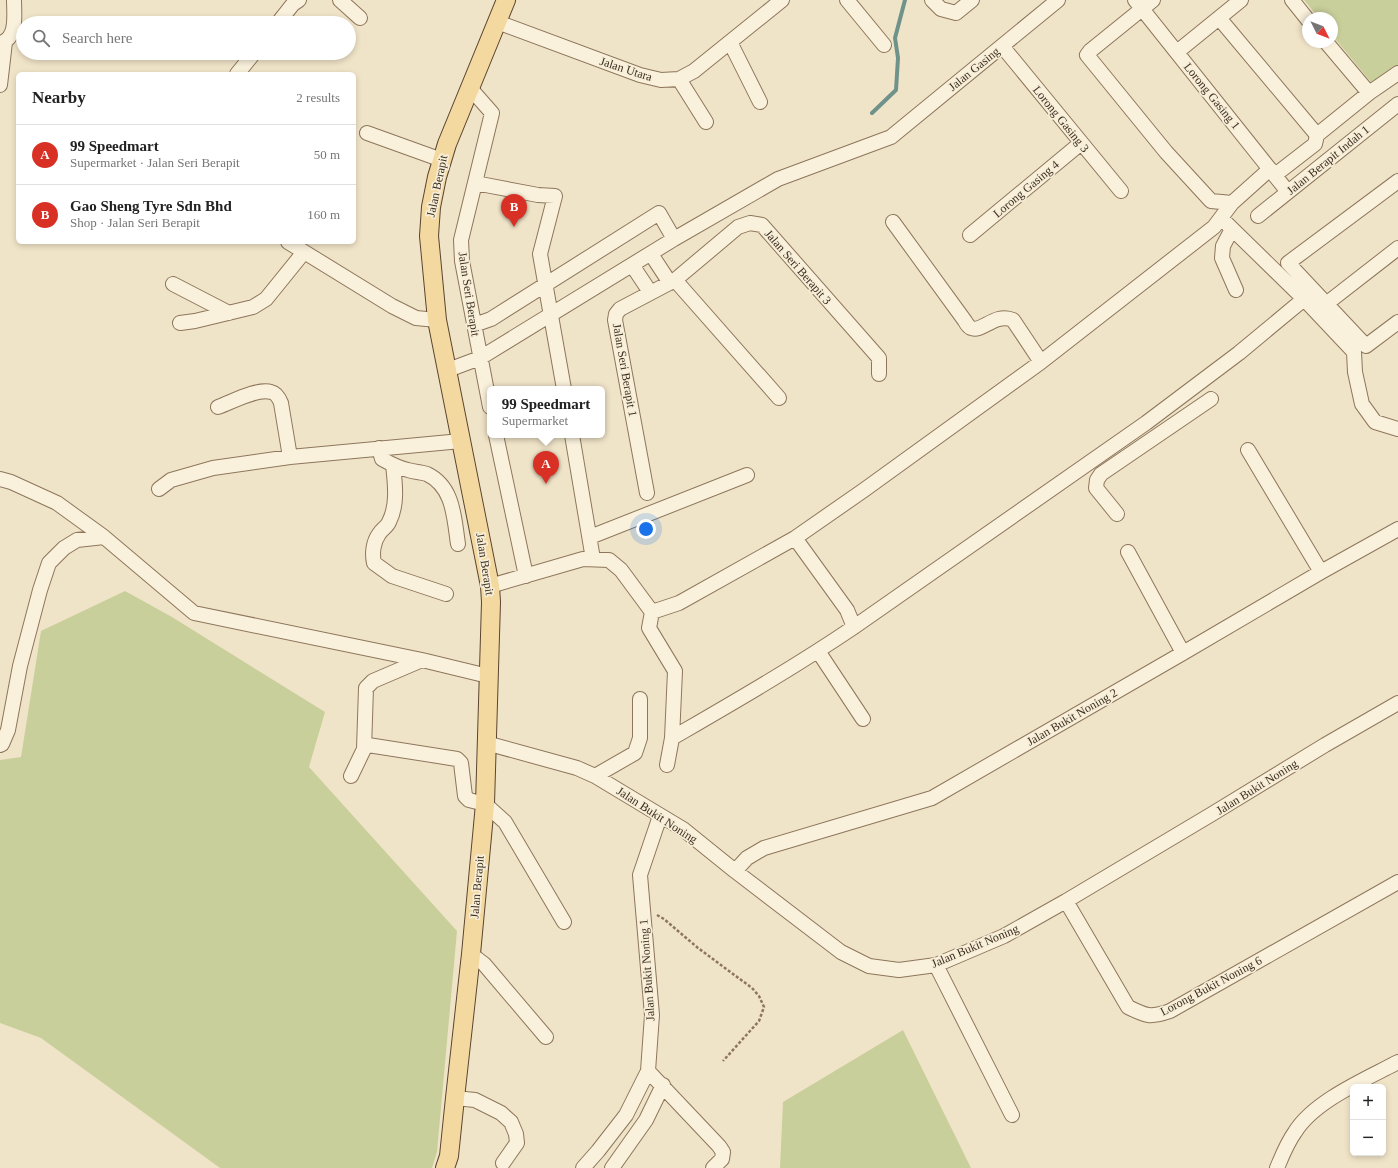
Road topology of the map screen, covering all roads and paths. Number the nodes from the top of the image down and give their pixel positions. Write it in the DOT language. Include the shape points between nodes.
graph roads {
  1 [pos="14,0"];
  2 [pos="299,0"];
  3 [pos="340,0"];
  4 [pos="506,0"];
  5 [pos="782,0"];
  6 [pos="847,0"];
  7 [pos="932,0"];
  8 [pos="972,0"];
  9 [pos="1241,0"];
  10 [pos="1292,0"];
  11 [pos="1055,1"];
  12 [pos="1143,3"];
  13 [pos="1302,12"];
  14 [pos="284,16"];
  15 [pos="360,18"];
  16 [pos="1219,18"];
  17 [pos="497,22"];
  18 [pos="730,42"];
  19 [pos="3,43"];
  20 [pos="884,45"];
  21 [pos="1002,46"];
  22 [pos="1331,48"];
  23 [pos="1177,52"];
  24 [pos="248,60"];
  25 [pos="239,72"];
  26 [pos="1398,74"];
  27 [pos="679,79"];
  28 [pos="0,85"];
  29 [pos="470,88"];
  30 [pos="1369,93"];
  31 [pos="760,102"];
  32 [pos="1398,104"];
  33 [pos="706,122"];
  34 [pos="367,133"];
  35 [pos="1317,136"];
  36 [pos="1081,143"];
  37 [pos="442,160"];
  38 [pos="1272,172"];
  39 [pos="1398,180"];
  40 [pos="475,183"];
  41 [pos="1121,191"];
  42 [pos="1288,192"];
  43 [pos="1232,203"];
  44 [pos="1258,216"];
  45 [pos="1221,218"];
  46 [pos="893,222"];
  47 [pos="1232,229"];
  48 [pos="970,235"];
  49 [pos="674,239"];
  50 [pos="291,244"];
  51 [pos="1398,248"];
  52 [pos="304,252"];
  53 [pos="651,254"];
  54 [pos="632,265"];
  55 [pos="673,281"];
  56 [pos="173,284"];
  57 [pos="546,284"];
  58 [pos="1236,290"];
  59 [pos="650,292"];
  60 [pos="1304,299"];
  61 [pos="1326,304"];
  62 [pos="229,313"];
  63 [pos="551,315"];
  64 [pos="437,320"];
  65 [pos="1398,322"];
  66 [pos="180,323"];
  67 [pos="474,325"];
  68 [pos="480,358"];
  69 [pos="1040,362"];
  70 [pos="448,370"];
  71 [pos="879,374"];
  72 [pos="563,386"];
  73 [pos="487,392"];
  74 [pos="778,398"];
  75 [pos="1211,399"];
  76 [pos="218,408"];
  77 [pos="1398,429"];
  78 [pos="1132,433"];
  79 [pos="497,438"];
  80 [pos="573,438"];
  81 [pos="461,441"];
  82 [pos="1141,447"];
  83 [pos="379,448"];
  84 [pos="1248,450"];
  85 [pos="290,457"];
  86 [pos="393,465"];
  87 [pos="747,475"];
  88 [pos="0,479"];
  89 [pos="159,489"];
  90 [pos="647,493"];
  91 [pos="1117,514"];
  92 [pos="1398,529"];
  93 [pos="104,538"];
  94 [pos="590,538"];
  95 [pos="795,538"];
  96 [pos="458,544"];
  97 [pos="1128,552"];
  98 [pos="593,559"];
  99 [pos="1320,572"];
  100 [pos="526,576"];
  101 [pos="490,586"];
  102 [pos="446,594"];
  103 [pos="652,612"];
  104 [pos="854,626"];
  105 [pos="818,651"];
  106 [pos="1183,653"];
  107 [pos="422,660"];
  108 [pos="488,676"];
  109 [pos="640,699"];
  110 [pos="1398,703"];
  111 [pos="863,719"];
  112 [pos="672,738"];
  113 [pos="486,743"];
  114 [pos="0,745"];
  115 [pos="364,749"];
  116 [pos="667,765"];
  117 [pos="351,776"];
  118 [pos="595,776"];
  119 [pos="484,804"];
  120 [pos="660,816"];
  121 [pos="735,871"];
  122 [pos="1398,882"];
  123 [pos="1066,901"];
  124 [pos="642,908"];
  125 [pos="564,922"];
  126 [pos="471,954"];
  127 [pos="936,965"];
  128 [pos="546,1037"];
  129 [pos="723,1061"];
  130 [pos="1398,1062"];
  131 [pos="648,1071"];
  132 [pos="663,1085"];
  133 [pos="455,1098"];
  134 [pos="1012,1115"];
  135 [pos="503,1163"];
  136 [pos="445,1168"];
  137 [pos="583,1168"];
  138 [pos="612,1168"];
  139 [pos="713,1168"];
  140 [pos="1277,1168"];
  1 -- 19 [label="street" via="14,28 10,37"];
  2 -- 14 [label="street"];
  3 -- 15 [label="street"];
  4 -- 17 [label="main road, Jalan Berapit"];
  5 -- 18 [label="street, Jalan Utara"];
  6 -- 20 [label="street"];
  7 -- 8 [label="street" via="941,9 956,13"];
  9 -- 16 [label="street"];
  10 -- 13 [label="street"];
  11 -- 21 [label="street, Jalan Gasing"];
  12 -- 23 [label="street, Lorong Gasing 1"];
  12 -- 43 [label="street" via="1087,55 1166,152 1211,201"];
  16 -- 23 [label="street"];
  16 -- 35 [label="street"];
  17 -- 27 [label="street, Jalan Utara" via="640,75 661,80"];
  17 -- 29 [label="main road, Jalan Berapit"];
  18 -- 27 [label="street, Jalan Utara" via="694,71"];
  18 -- 31 [label="street"];
  19 -- 28 [label="street"];
  21 -- 36 [label="street, Lorong Gasing 3"];
  21 -- 49 [label="street, Jalan Gasing" via="890,137 778,179"];
  22 -- 30 [label="street"];
  23 -- 38 [label="street, Lorong Gasing 1"];
  24 -- 25 [label="street"];
  26 -- 30 [label="street"];
  27 -- 33 [label="street"];
  29 -- 37 [label="main road, Jalan Berapit"];
  29 -- 40 [label="street, Jalan Seri Berapit" via="492,113"];
  30 -- 35 [label="street"];
  32 -- 42 [label="street, Jalan Berapit Indah 1"];
  34 -- 37 [label="street"];
  35 -- 38 [label="street" via="1315,144"];
  36 -- 41 [label="street, Lorong Gasing 3"];
  36 -- 48 [label="street, Lorong Gasing 4"];
  37 -- 64 [label="main road, Jalan Berapit" via="430,207 429,236"];
  38 -- 42 [label="street, Lorong Gasing 1"];
  38 -- 43 [label="street"];
  39 -- 61 [label="street" via="1288,263"];
  40 -- 57 [label="street" via="555,196 540,254"];
  40 -- 67 [label="street, Jalan Seri Berapit" via="461,240 462,261"];
  42 -- 44 [label="street, Jalan Berapit Indah 1"];
  43 -- 45 [label="street"];
  45 -- 47 [label="street"];
  45 -- 69 [label="street" via="1214,227"];
  46 -- 69 [label="street" via="971,328 978,329 1000,318 1013,320"];
  47 -- 58 [label="street" via="1223,246 1222,258"];
  47 -- 60 [label="street"];
  49 -- 53 [label="street, Jalan Gasing"];
  49 -- 57 [label="street" via="658,213"];
  50 -- 52 [label="street"];
  51 -- 61 [label="street"];
  52 -- 62 [label="street" via="266,299 253,307"];
  52 -- 64 [label="street" via="392,306 416,318"];
  53 -- 54 [label="street, Jalan Gasing"];
  53 -- 55 [label="street"];
  54 -- 59 [label="street"];
  54 -- 63 [label="street, Jalan Gasing"];
  55 -- 59 [label="street, Jalan Seri Berapit 1"];
  55 -- 71 [label="street, Jalan Seri Berapit 3" via="738,227 750,223 762,225 879,358"];
  55 -- 74 [label="street"];
  56 -- 62 [label="street"];
  57 -- 63 [label="street"];
  57 -- 67 [label="street" via="491,319"];
  59 -- 90 [label="street, Jalan Seri Berapit 1" via="620,309 615,320"];
  60 -- 77 [label="street" via="1354,352 1355,372 1362,404 1375,422"];
  60 -- 78 [label="street" via="1239,354"];
  61 -- 65 [label="street" via="1366,346"];
  62 -- 66 [label="street"];
  63 -- 68 [label="street, Jalan Gasing"];
  63 -- 72 [label="street"];
  64 -- 70 [label="main road, Jalan Berapit"];
  67 -- 68 [label="street, Jalan Seri Berapit"];
  68 -- 70 [label="street, Jalan Gasing"];
  68 -- 73 [label="street, Jalan Seri Berapit"];
  69 -- 95 [label="street"];
  70 -- 81 [label="main road, Jalan Berapit"];
  75 -- 82 [label="street"];
  76 -- 85 [label="street" via="260,391 272,392 281,403"];
  78 -- 82 [label="street"];
  78 -- 104 [label="street"];
  79 -- 100 [label="street"];
  80 -- 94 [label="street"];
  81 -- 83 [label="street"];
  81 -- 101 [label="main road, Jalan Berapit"];
  82 -- 91 [label="street" via="1101,474 1097,480 1096,488"];
  83 -- 85 [label="street"];
  83 -- 86 [label="street" via="382,459"];
  84 -- 99 [label="street"];
  85 -- 89 [label="street" via="213,468 171,480"];
  86 -- 96 [label="street" via="425,473 444,488 451,500"];
  86 -- 102 [label="street" via="396,484 393,510 389,523 378,534 372,555 374,563 392,576"];
  87 -- 94 [label="street"];
  88 -- 93 [label="street" via="58,503"];
  92 -- 99 [label="street, Jalan Bukit Noning 2"];
  93 -- 107 [label="street" via="194,613"];
  93 -- 114 [label="street" via="77,540 64,548 49,563 20,666 8,730"];
  94 -- 98 [label="street"];
  95 -- 103 [label="street" via="679,603"];
  95 -- 104 [label="street" via="847,610"];
  97 -- 106 [label="street"];
  98 -- 100 [label="street" via="583,559"];
  98 -- 103 [label="street" via="609,560 621,570"];
  99 -- 106 [label="street, Jalan Bukit Noning 2"];
  100 -- 101 [label="street"];
  101 -- 108 [label="main road, Jalan Berapit"];
  103 -- 112 [label="street" via="649,628 675,671"];
  104 -- 105 [label="street"];
  105 -- 111 [label="street"];
  105 -- 112 [label="street"];
  106 -- 121 [label="street, Jalan Bukit Noning 2" via="932,798 764,848 746,858"];
  107 -- 108 [label="street"];
  107 -- 115 [label="street" via="373,681 366,688"];
  108 -- 113 [label="main road, Jalan Berapit"];
  109 -- 118 [label="street" via="640,738 635,752"];
  110 -- 123 [label="street, Jalan Bukit Noning"];
  112 -- 116 [label="street"];
  113 -- 118 [label="street, Jalan Bukit Noning" via="578,768"];
  113 -- 119 [label="main road, Jalan Berapit"];
  115 -- 117 [label="street"];
  115 -- 119 [label="street" via="368,745 457,759 462,763 465,796 469,800"];
  118 -- 120 [label="street, Jalan Bukit Noning"];
  119 -- 125 [label="street" via="505,822"];
  119 -- 126 [label="main road, Jalan Berapit"];
  120 -- 121 [label="street, Jalan Bukit Noning" via="683,829"];
  120 -- 124 [label="street, Jalan Bukit Noning 1" via="640,875"];
  121 -- 127 [label="street, Jalan Bukit Noning" via="841,952 869,966 899,970"];
  122 -- 123 [label="street, Lorong Bukit Noning 6" via="1170,1011 1155,1016 1142,1014 1128,1007"];
  123 -- 127 [label="street, Jalan Bukit Noning" via="1004,936"];
  124 -- 129 [label="path" via="664,920 759,996 764,1007 759,1021"];
  124 -- 131 [label="street, Jalan Bukit Noning 1" via="652,1016"];
  126 -- 128 [label="street" via="484,964"];
  126 -- 133 [label="main road, Jalan Berapit"];
  127 -- 134 [label="street"];
  130 -- 140 [label="street" via="1350,1087 1307,1117 1295,1131"];
  131 -- 132 [label="street"];
  131 -- 137 [label="street" via="626,1115"];
  132 -- 138 [label="street" via="646,1120"];
  132 -- 139 [label="street" via="719,1146 722,1159"];
  133 -- 135 [label="street" via="475,1100 501,1113 511,1122 517,1143"];
  133 -- 136 [label="main road, Jalan Berapit" via="449,1156"];
}
